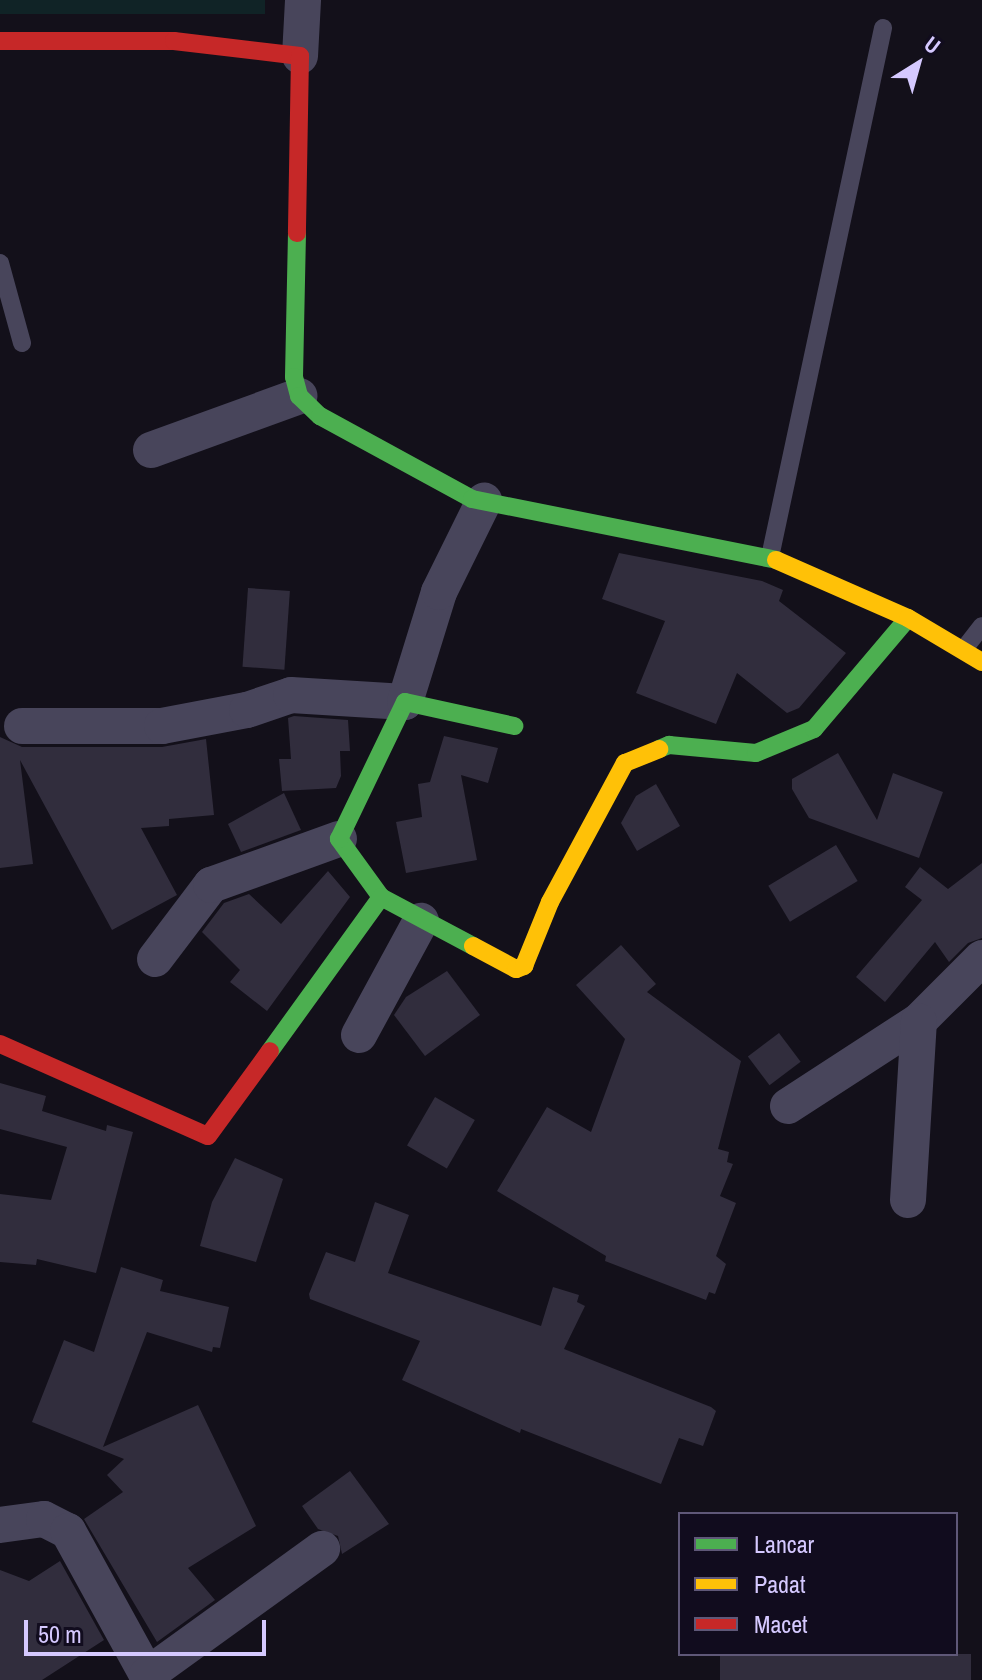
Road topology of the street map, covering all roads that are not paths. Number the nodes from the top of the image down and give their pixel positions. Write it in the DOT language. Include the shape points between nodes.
graph roads {
  1 [pos="303,0"];
  2 [pos="883,28"];
  3 [pos="0,41"];
  4 [pos="300,56"];
  5 [pos="0,263"];
  6 [pos="22,343"];
  7 [pos="299,396"];
  8 [pos="151,450"];
  9 [pos="484,501"];
  10 [pos="770,557"];
  11 [pos="908,618"];
  12 [pos="982,626"];
  13 [pos="964,649"];
  14 [pos="982,662"];
  15 [pos="405,702"];
  16 [pos="22,726"];
  17 [pos="514,726"];
  18 [pos="339,839"];
  19 [pos="381,897"];
  20 [pos="421,921"];
  21 [pos="982,958"];
  22 [pos="155,959"];
  23 [pos="919,1021"];
  24 [pos="359,1035"];
  25 [pos="0,1044"];
  26 [pos="788,1106"];
  27 [pos="908,1200"];
  28 [pos="0,1525"];
  29 [pos="322,1549"];
  30 [pos="149,1678"];
  1 -- 4 [label="street"];
  2 -- 10 [label="lane"];
  3 -- 4 [label="street" via="174,41"];
  4 -- 7 [label="street" via="294,377"];
  5 -- 6 [label="lane"];
  7 -- 8 [label="street"];
  7 -- 9 [label="street" via="343,431"];
  9 -- 10 [label="street"];
  9 -- 15 [label="street" via="439,592"];
  10 -- 11 [label="street"];
  11 -- 13 [label="street"];
  11 -- 20 [label="street" via="814,729 756,753 669,745 625,763 550,902 524,966 498,961"];
  12 -- 13 [label="lane"];
  13 -- 14 [label="street"];
  15 -- 16 [label="street" via="291,695 247,710 162,726"];
  15 -- 17 [label="street"];
  15 -- 18 [label="street"];
  18 -- 19 [label="street"];
  18 -- 22 [label="street" via="211,885"];
  19 -- 20 [label="street"];
  19 -- 25 [label="street" via="208,1136"];
  20 -- 24 [label="street"];
  21 -- 23 [label="street"];
  23 -- 26 [label="street"];
  23 -- 27 [label="street"];
  28 -- 30 [label="street" via="44,1519 68,1531"];
  29 -- 30 [label="street"];
}
